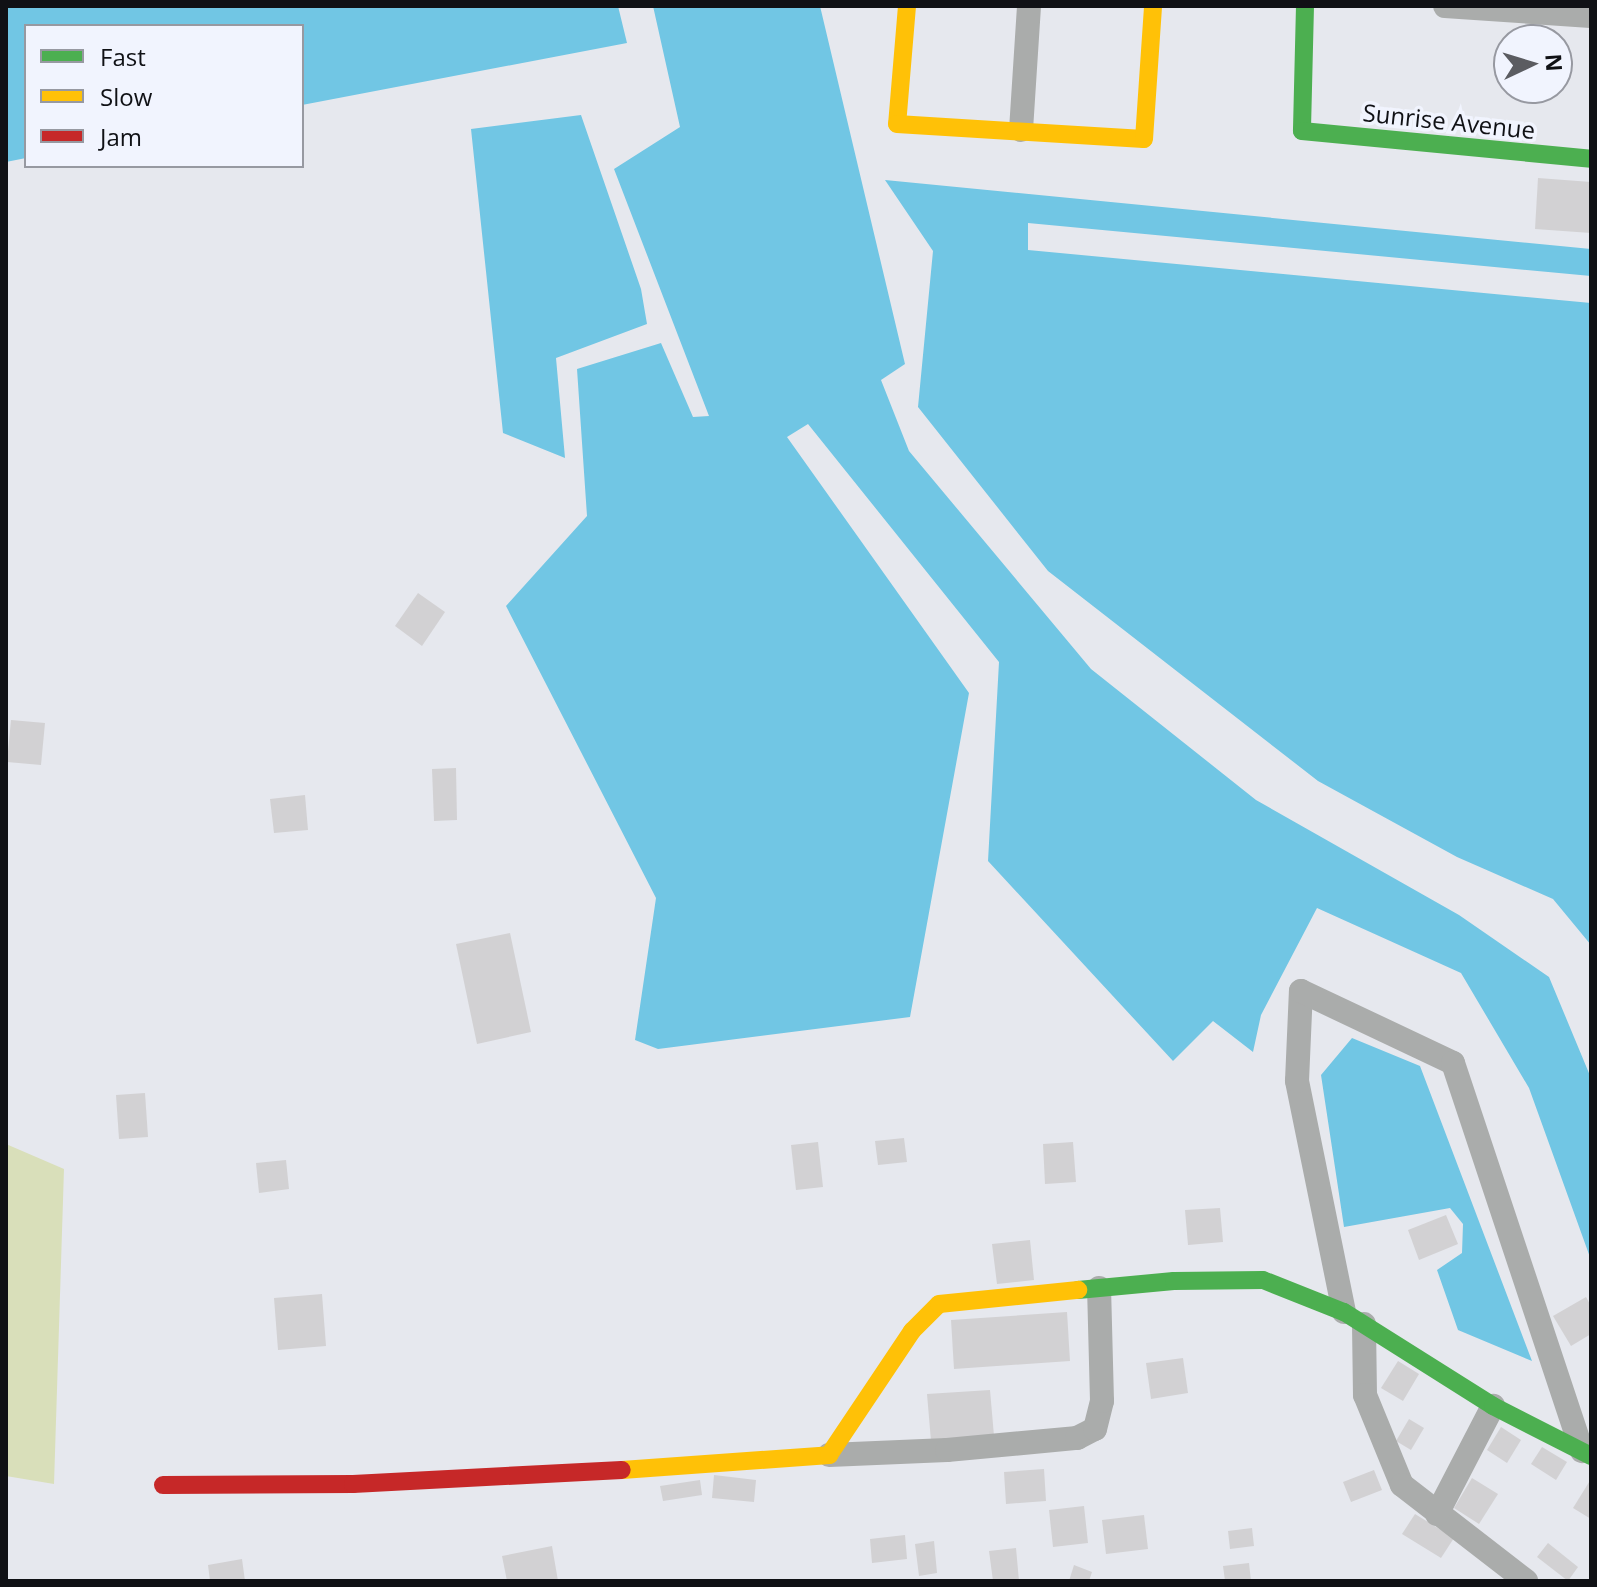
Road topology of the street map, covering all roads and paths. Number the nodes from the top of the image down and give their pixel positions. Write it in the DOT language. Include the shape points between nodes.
graph roads {
  1 [pos="907,6"];
  2 [pos="1029,6"];
  3 [pos="1153,6"];
  4 [pos="1305,6"];
  5 [pos="1445,6"];
  6 [pos="1591,16"];
  7 [pos="1021,130"];
  8 [pos="1591,159"];
  9 [pos="1099,1288"];
  10 [pos="1354,1318"];
  11 [pos="1493,1406"];
  12 [pos="1587,1454"];
  13 [pos="829,1455"];
  14 [pos="163,1485"];
  15 [pos="1437,1514"];
  16 [pos="1526,1581"];
  1 -- 7 [label="street" via="897,124"];
  2 -- 7 [label="street"];
  3 -- 7 [label="street" via="1144,139"];
  4 -- 8 [label="street, Sunrise Avenue" via="1302,131"];
  5 -- 6 [label="street"];
  9 -- 10 [label="street" via="1263,1280"];
  9 -- 13 [label="street" via="939,1304 912,1331"];
  9 -- 13 [label="street" via="1102,1401 1095,1429 1077,1438"];
  10 -- 11 [label="street"];
  10 -- 12 [label="street" via="1297,1081 1301,991 1453,1063"];
  10 -- 15 [label="street" via="1365,1395 1402,1485"];
  11 -- 12 [label="street"];
  11 -- 15 [label="street"];
  13 -- 14 [label="street" via="353,1484"];
  15 -- 16 [label="street"];
}
